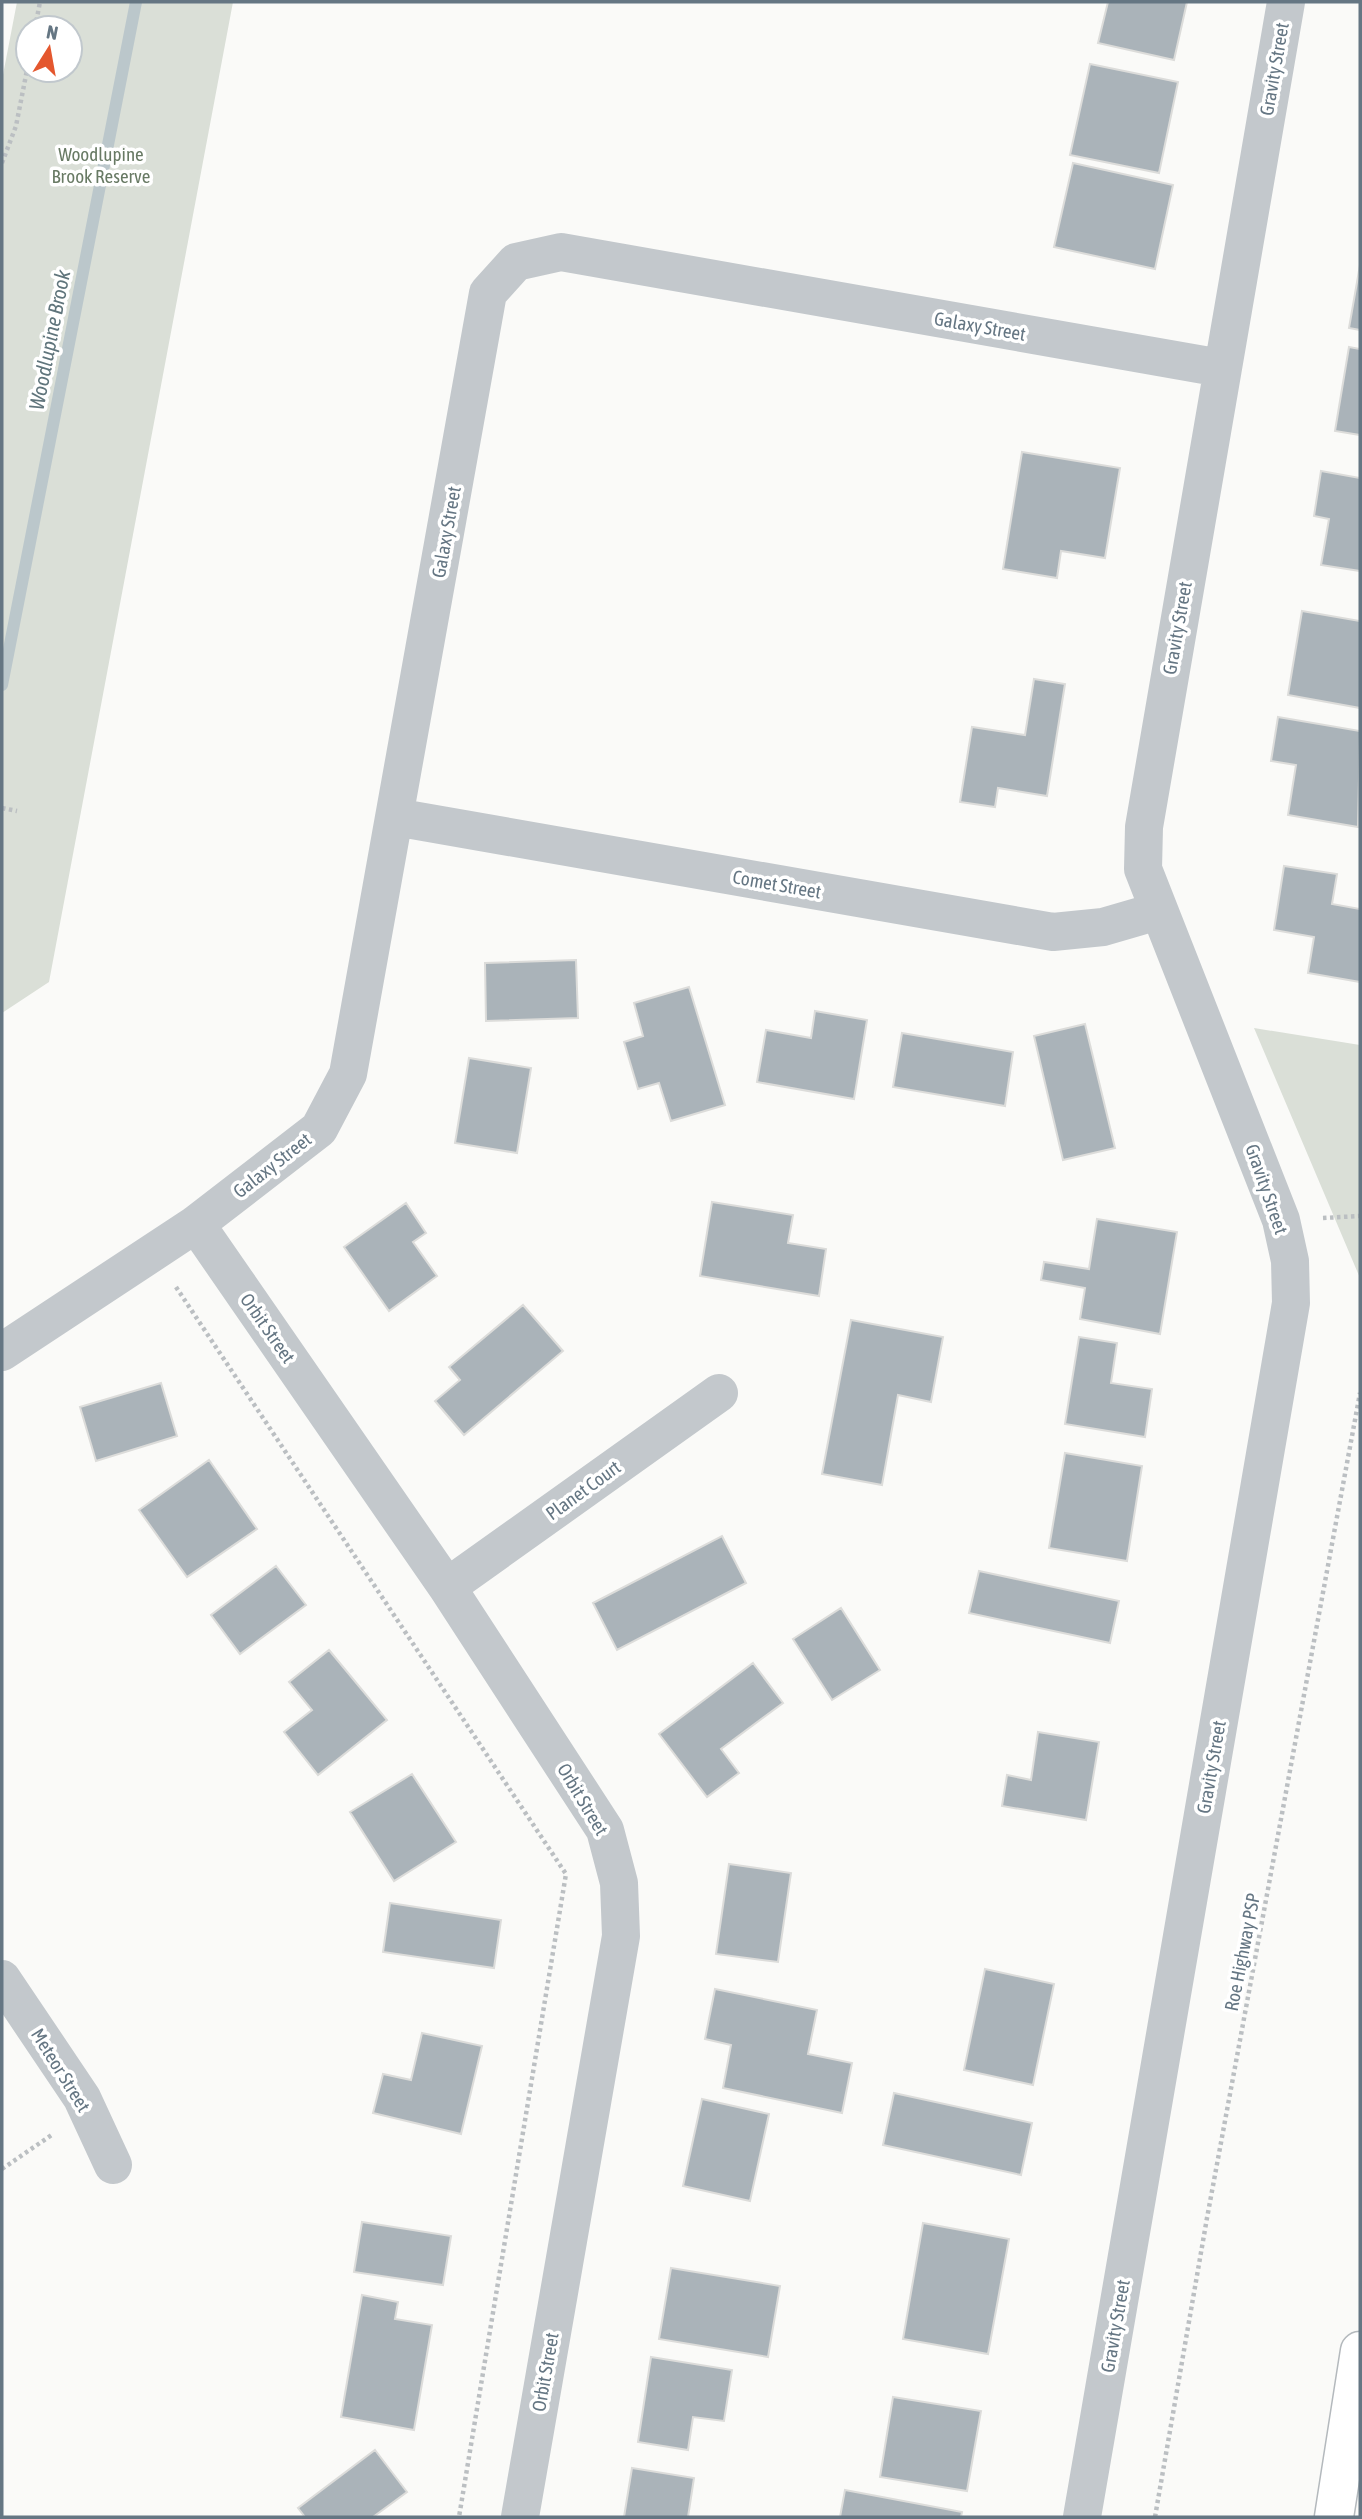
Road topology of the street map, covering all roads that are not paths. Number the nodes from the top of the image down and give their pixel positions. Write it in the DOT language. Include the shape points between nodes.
graph roads {
  1 [pos="1286,2"];
  2 [pos="1221,368"];
  3 [pos="395,817"];
  4 [pos="1158,911"];
  5 [pos="196,1224"];
  6 [pos="2,1352"];
  7 [pos="719,1393"];
  8 [pos="447,1587"];
  9 [pos="2,1979"];
  10 [pos="113,2165"];
  11 [pos="1360,2351"];
  12 [pos="520,2517"];
  13 [pos="1082,2517"];
  14 [pos="1334,2517"];
  1 -- 2 [label="street, Gravity Street"];
  2 -- 3 [label="street, Galaxy Street" via="561,252 516,262 488,293"];
  2 -- 4 [label="street, Gravity Street" via="1144,827 1143,869"];
  3 -- 4 [label="street, Comet Street" via="1053,932 1102,927"];
  3 -- 5 [label="street, Galaxy Street" via="348,1074 319,1129"];
  4 -- 13 [label="street, Gravity Street" via="1281,1220 1290,1261 1291,1303"];
  5 -- 6 [label="street, Galaxy Street"];
  5 -- 8 [label="street, Orbit Street"];
  7 -- 8 [label="street, Planet Court"];
  8 -- 12 [label="street, Orbit Street" via="605,1830 619,1883 621,1936"];
  9 -- 10 [label="street, Meteor Street" via="82,2098"];
  11 -- 14 [label="highway"];
}
